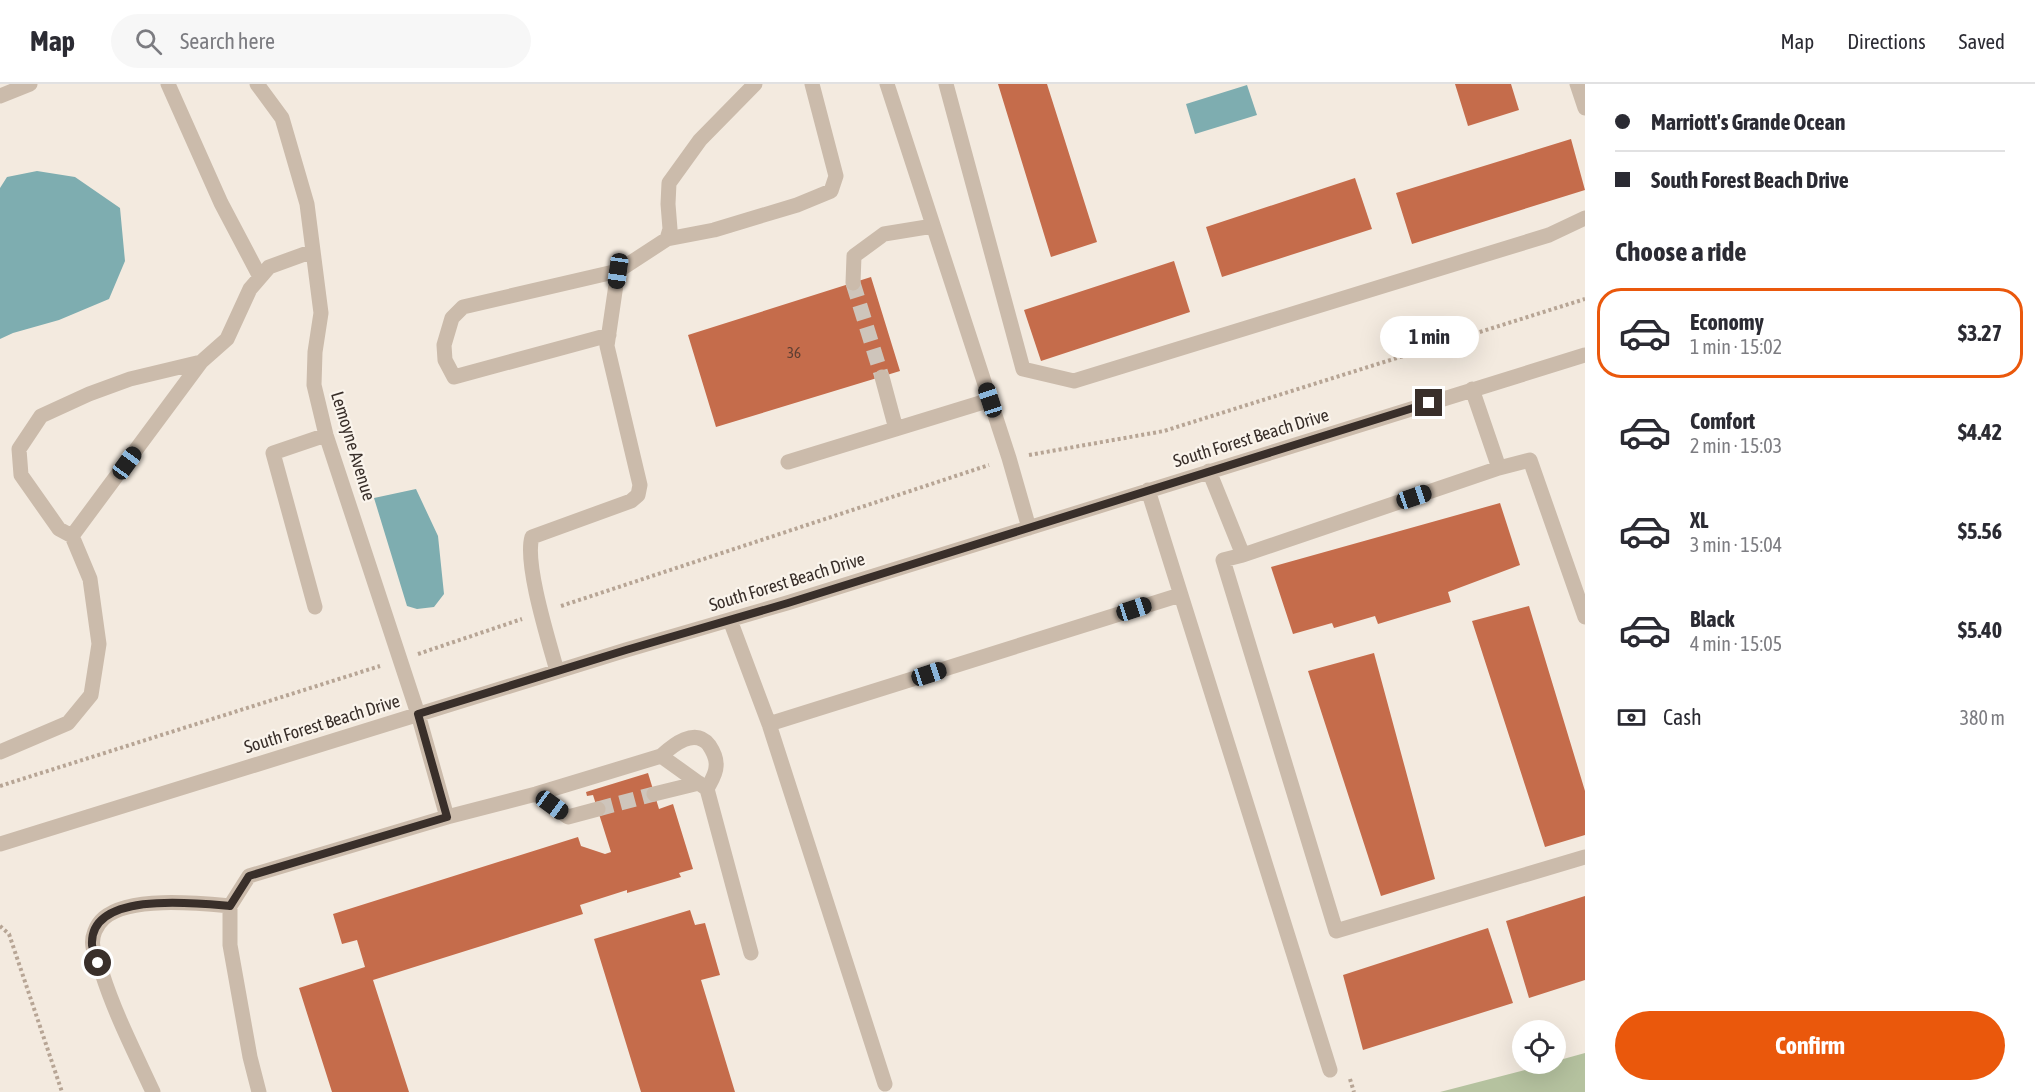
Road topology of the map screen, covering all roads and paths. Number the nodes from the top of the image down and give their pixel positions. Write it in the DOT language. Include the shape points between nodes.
graph roads {
  1 [pos="30,84"];
  2 [pos="168,84"];
  3 [pos="755,84"];
  4 [pos="812,84"];
  5 [pos="887,84"];
  6 [pos="946,84"];
  7 [pos="1577,84"];
  8 [pos="262,87"];
  9 [pos="0,96"];
  10 [pos="1585,108"];
  11 [pos="1585,218"];
  12 [pos="933,226"];
  13 [pos="667,239"];
  14 [pos="313,251"];
  15 [pos="618,271"];
  16 [pos="260,277"];
  17 [pos="853,283"];
  18 [pos="1585,298"];
  19 [pos="609,335"];
  20 [pos="1585,355"];
  21 [pos="201,362"];
  22 [pos="882,377"];
  23 [pos="1473,389"];
  24 [pos="990,400"];
  25 [pos="896,429"];
  26 [pos="326,435"];
  27 [pos="1009,458"];
  28 [pos="788,462"];
  29 [pos="1499,468"];
  30 [pos="1209,471"];
  31 [pos="1148,490"];
  32 [pos="1029,528"];
  33 [pos="72,536"];
  34 [pos="1243,555"];
  35 [pos="1180,595"];
  36 [pos="315,607"];
  37 [pos="541,612"];
  38 [pos="1585,617"];
  39 [pos="730,620"];
  40 [pos="400,660"];
  41 [pos="556,671"];
  42 [pos="418,714"];
  43 [pos="769,724"];
  44 [pos="0,752"];
  45 [pos="661,756"];
  46 [pos="0,786"];
  47 [pos="703,786"];
  48 [pos="536,794"];
  49 [pos="654,794"];
  50 [pos="598,809"];
  51 [pos="447,817"];
  52 [pos="0,844"];
  53 [pos="1585,857"];
  54 [pos="230,906"];
  55 [pos="0,926"];
  56 [pos="751,953"];
  57 [pos="1330,1070"];
  58 [pos="885,1084"];
  59 [pos="62,1092"];
  60 [pos="153,1092"];
  61 [pos="259,1092"];
  1 -- 9 [label="street"];
  2 -- 16 [label="street" via="221,203"];
  3 -- 13 [label="street" via="700,140 669,183"];
  4 -- 13 [label="street" via="836,176 831,191 714,230"];
  5 -- 12 [label="street"];
  6 -- 11 [label="street" via="1023,369 1074,381 1549,236"];
  7 -- 10 [label="street"];
  8 -- 14 [label="street, Lemoyne Avenue" via="282,118 307,204"];
  12 -- 17 [label="street" via="884,234 854,256"];
  12 -- 24 [label="street"];
  13 -- 15 [label="street"];
  14 -- 16 [label="street" via="269,267"];
  14 -- 26 [label="street, Lemoyne Avenue" via="321,313 314,385"];
  15 -- 19 [label="street"];
  15 -- 19 [label="street" via="463,307 452,318 444,345 445,360 454,377"];
  16 -- 21 [label="street" via="250,289 227,339"];
  18 -- 27 [label="path" via="1164,431"];
  19 -- 37 [label="street" via="607,346 640,485 638,495 532,537 529,548"];
  20 -- 23 [label="street, South Forest Beach Drive"];
  21 -- 33 [label="street"];
  21 -- 33 [label="street" via="130,379 41,416 20,449 21,475 59,530"];
  22 -- 25 [label="street"];
  23 -- 29 [label="street"];
  23 -- 30 [label="street, South Forest Beach Drive"];
  24 -- 25 [label="street"];
  24 -- 27 [label="street"];
  25 -- 28 [label="street"];
  26 -- 36 [label="street" via="273,453"];
  26 -- 40 [label="street, Lemoyne Avenue"];
  27 -- 32 [label="street"];
  27 -- 37 [label="path"];
  29 -- 34 [label="street"];
  29 -- 38 [label="street" via="1530,460"];
  30 -- 31 [label="street, South Forest Beach Drive"];
  30 -- 34 [label="street"];
  31 -- 32 [label="street, South Forest Beach Drive"];
  31 -- 35 [label="street"];
  32 -- 39 [label="street, South Forest Beach Drive"];
  33 -- 44 [label="street" via="90,579 99,644 90,696 68,723"];
  34 -- 53 [label="street" via="1222,560 1336,931"];
  35 -- 43 [label="street"];
  35 -- 57 [label="street"];
  37 -- 40 [label="path"];
  37 -- 41 [label="street"];
  39 -- 41 [label="street, South Forest Beach Drive"];
  39 -- 43 [label="street"];
  40 -- 42 [label="street, Lemoyne Avenue"];
  40 -- 46 [label="path"];
  41 -- 42 [label="street, South Forest Beach Drive"];
  42 -- 51 [label="street, Lemoyne Avenue"];
  42 -- 52 [label="street, South Forest Beach Drive"];
  43 -- 58 [label="street"];
  45 -- 47 [label="street"];
  45 -- 47 [label="street" via="678,742 692,737 706,741 714,752 716,768"];
  45 -- 48 [label="street"];
  47 -- 49 [label="street"];
  47 -- 56 [label="street"];
  48 -- 50 [label="street" via="568,817"];
  48 -- 51 [label="street"];
  51 -- 54 [label="street" via="249,876"];
  54 -- 60 [label="street" via="138,905 117,910 94,931 92,945 110,998"];
  54 -- 61 [label="street" via="230,945"];
  55 -- 59 [label="path" via="9,934"];
}
